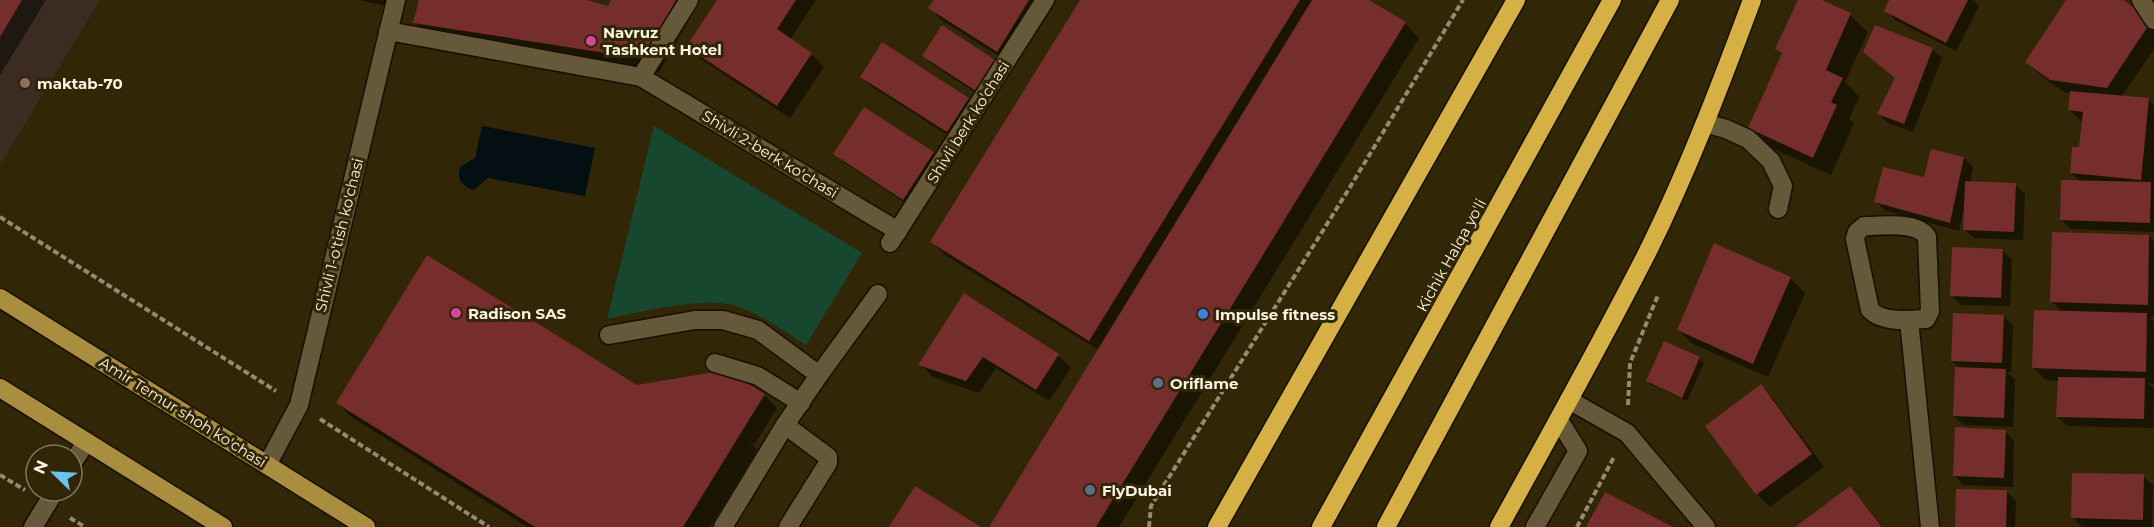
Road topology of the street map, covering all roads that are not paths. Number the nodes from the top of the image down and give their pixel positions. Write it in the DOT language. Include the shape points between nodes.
graph roads {
  1 [pos="396,0"];
  2 [pos="689,0"];
  3 [pos="1045,0"];
  4 [pos="1516,0"];
  5 [pos="1612,0"];
  6 [pos="1670,0"];
  7 [pos="1752,0"];
  8 [pos="2141,0"];
  9 [pos="2154,20"];
  10 [pos="388,31"];
  11 [pos="641,77"];
  12 [pos="1705,123"];
  13 [pos="1778,209"];
  14 [pos="894,237"];
  15 [pos="878,294"];
  16 [pos="0,298"];
  17 [pos="1909,320"];
  18 [pos="609,335"];
  19 [pos="716,363"];
  20 [pos="819,375"];
  21 [pos="0,388"];
  22 [pos="1569,400"];
  23 [pos="801,403"];
  24 [pos="1559,420"];
  25 [pos="786,425"];
  26 [pos="87,442"];
  27 [pos="84,446"];
  28 [pos="267,465"];
  29 [pos="48,503"];
  30 [pos="1698,523"];
  31 [pos="33,527"];
  32 [pos="223,527"];
  33 [pos="366,527"];
  34 [pos="723,527"];
  35 [pos="788,527"];
  36 [pos="1217,527"];
  37 [pos="1321,527"];
  38 [pos="1386,527"];
  39 [pos="1499,527"];
  40 [pos="1536,527"];
  41 [pos="1930,527"];
  1 -- 10 [label="street, Shivli 1-o'tish ko'chasi"];
  2 -- 11 [label="street"];
  3 -- 14 [label="street, Shivli berk ko'chasi"];
  4 -- 36 [label="highway"];
  5 -- 37 [label="highway, Kichik Halqa yo'li"];
  6 -- 38 [label="highway"];
  7 -- 12 [label="highway"];
  8 -- 9 [label="street"];
  10 -- 11 [label="street, Shivli 2-berk ko'chasi"];
  10 -- 28 [label="street, Shivli 1-o'tish ko'chasi" via="298,405"];
  11 -- 14 [label="street, Shivli 2-berk ko'chasi"];
  12 -- 13 [label="street" via="1748,139 1771,161 1783,186"];
  12 -- 22 [label="highway" via="1647,254"];
  15 -- 20 [label="street"];
  16 -- 28 [label="main road, Amir Temur shoh ko'chasi"];
  17 -- 17 [label="street" via="1926,319 1929,315 1927,237 1915,227 1864,226 1855,239 1870,310 1876,316"];
  17 -- 41 [label="street"];
  18 -- 20 [label="street" via="695,320 723,320 758,330"];
  19 -- 23 [label="street" via="758,376"];
  20 -- 23 [label="street"];
  21 -- 26 [label="main road"];
  22 -- 24 [label="highway"];
  22 -- 30 [label="street" via="1627,433"];
  23 -- 25 [label="street"];
  24 -- 39 [label="highway"];
  24 -- 40 [label="street" via="1578,451"];
  25 -- 34 [label="street"];
  25 -- 35 [label="street" via="828,457"];
  26 -- 27 [label="street"];
  26 -- 32 [label="main road"];
  28 -- 33 [label="main road, Amir Temur shoh ko'chasi"];
  29 -- 31 [label="street"];
}
